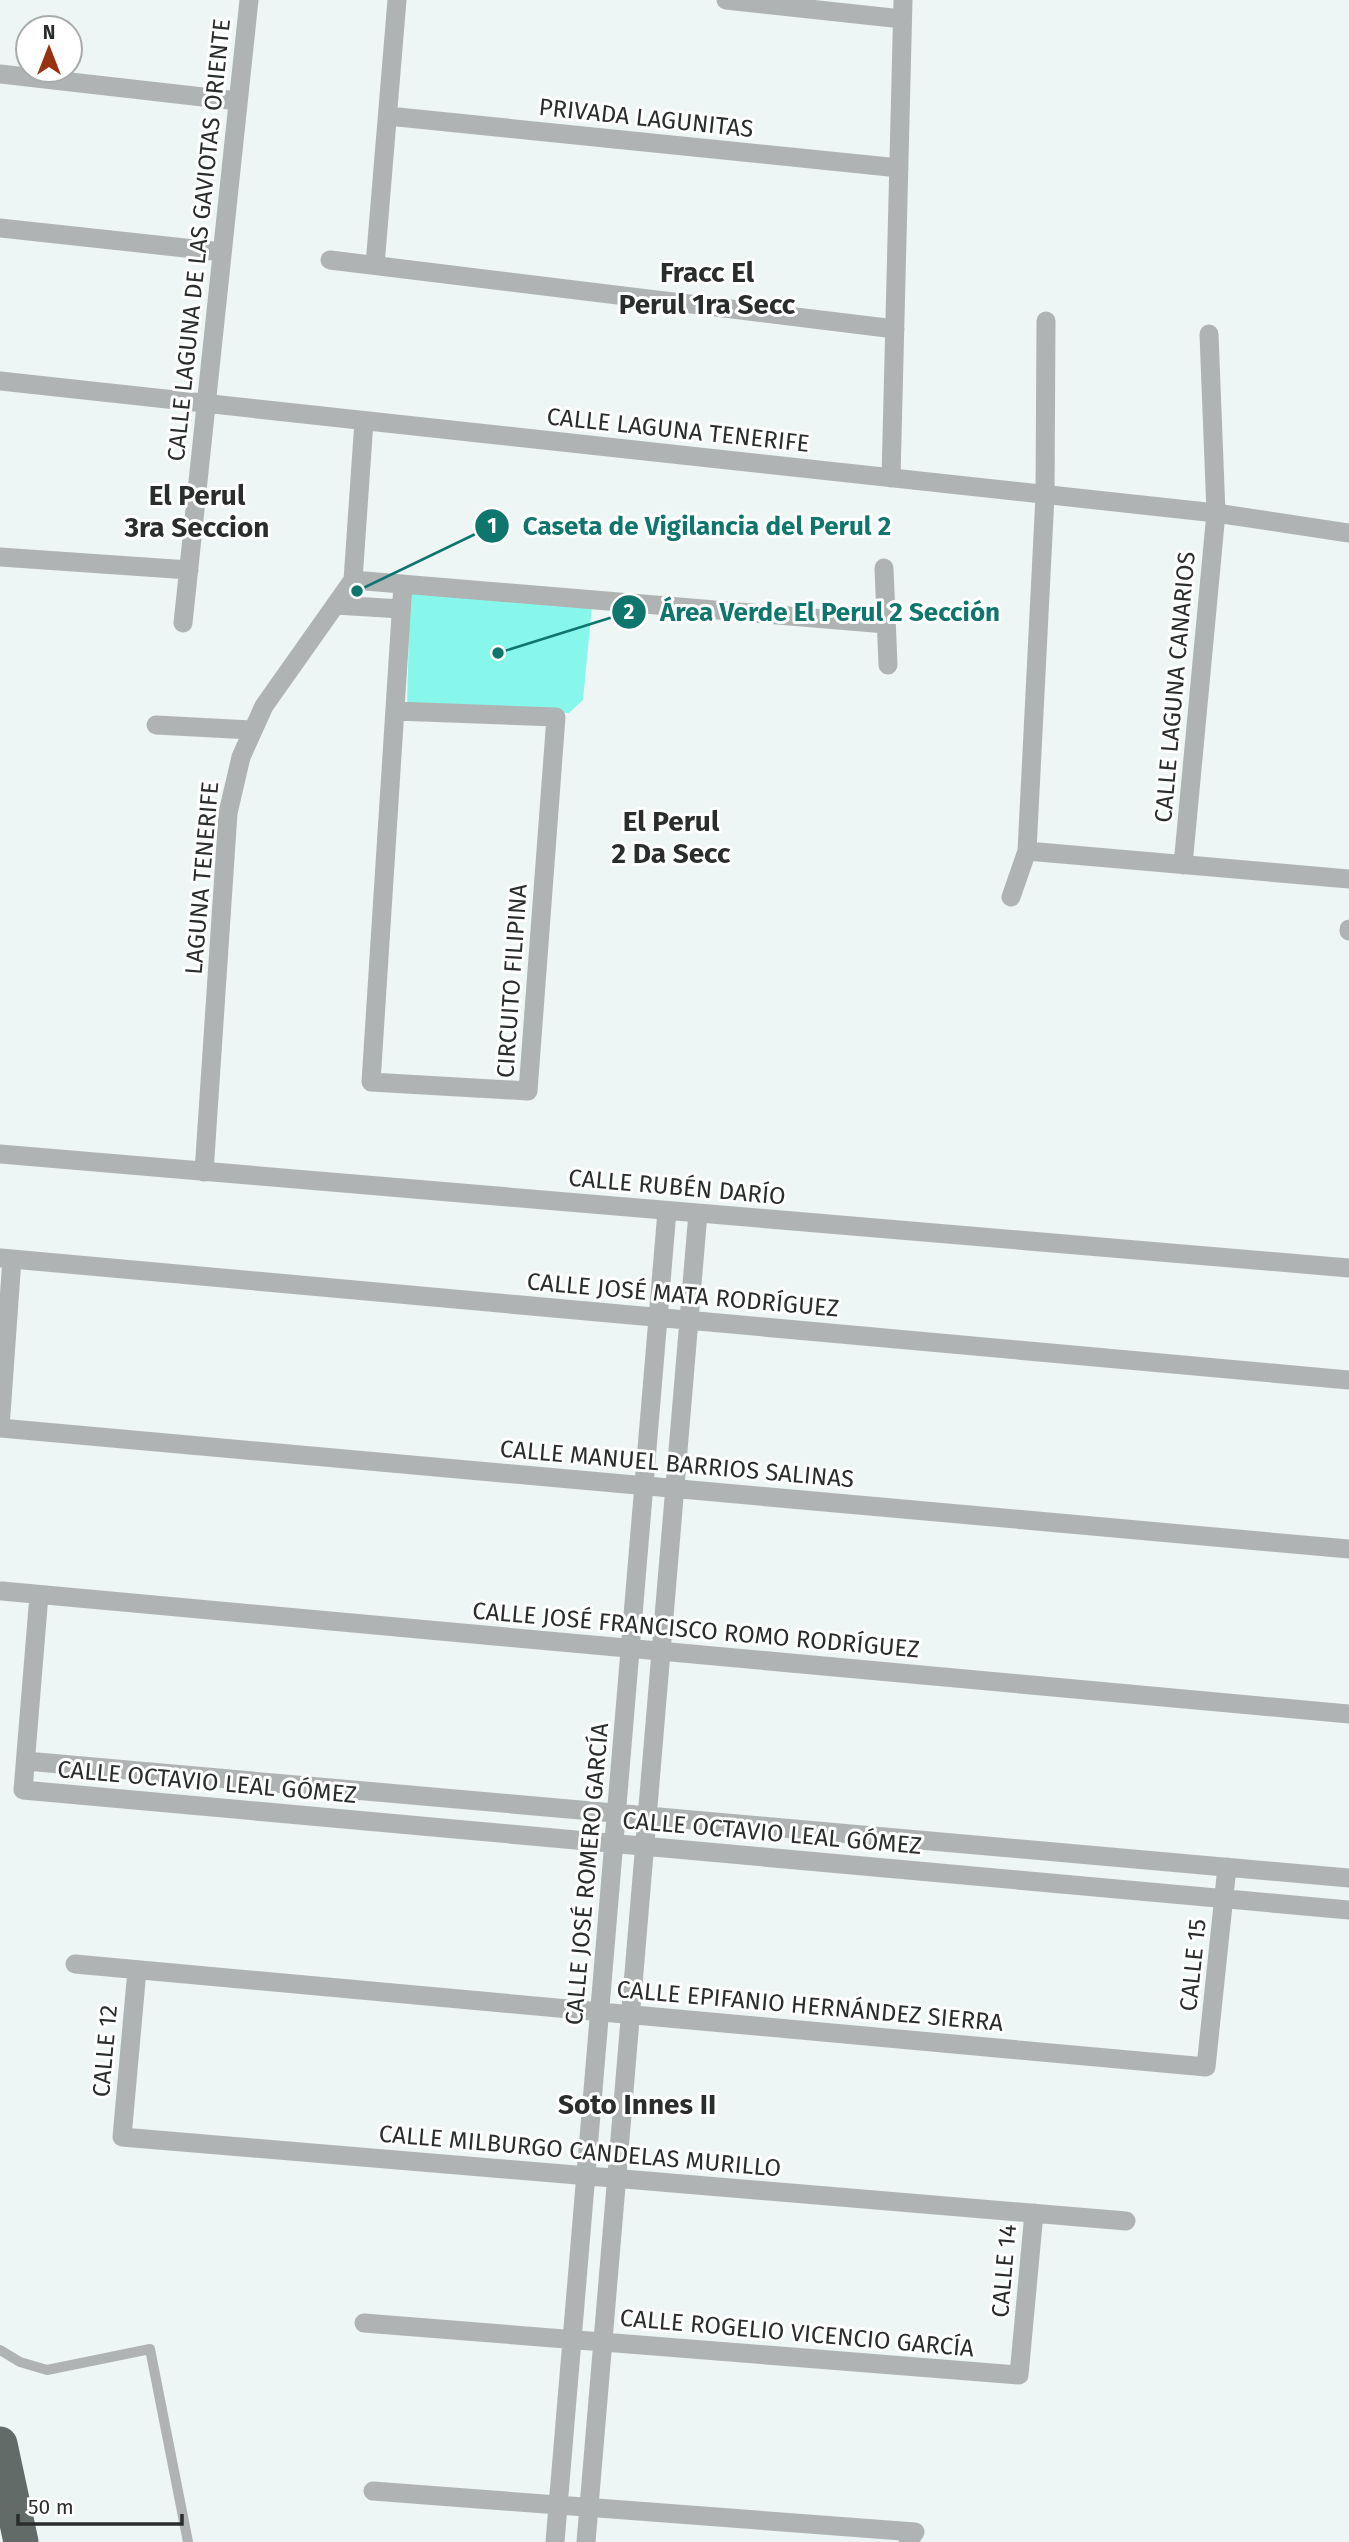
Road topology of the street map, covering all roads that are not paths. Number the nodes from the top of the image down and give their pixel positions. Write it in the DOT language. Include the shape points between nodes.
graph roads {
  1 [pos="249,0"];
  2 [pos="397,0"];
  3 [pos="726,0"];
  4 [pos="902,9"];
  5 [pos="0,74"];
  6 [pos="238,101"];
  7 [pos="388,116"];
  8 [pos="899,168"];
  9 [pos="0,228"];
  10 [pos="222,252"];
  11 [pos="330,260"];
  12 [pos="375,265"];
  13 [pos="1046,321"];
  14 [pos="895,329"];
  15 [pos="1209,334"];
  16 [pos="0,381"];
  17 [pos="206,404"];
  18 [pos="364,421"];
  19 [pos="891,478"];
  20 [pos="1045,496"];
  21 [pos="1216,513"];
  22 [pos="1349,533"];
  23 [pos="0,557"];
  24 [pos="884,568"];
  25 [pos="189,570"];
  26 [pos="353,580"];
  27 [pos="403,584"];
  28 [pos="335,605"];
  29 [pos="401,609"];
  30 [pos="183,623"];
  31 [pos="886,624"];
  32 [pos="888,666"];
  33 [pos="395,711"];
  34 [pos="156,724"];
  35 [pos="251,730"];
  36 [pos="1027,851"];
  37 [pos="1183,864"];
  38 [pos="1349,878"];
  39 [pos="1011,897"];
  40 [pos="0,1154"];
  41 [pos="204,1172"];
  42 [pos="667,1211"];
  43 [pos="698,1213"];
  44 [pos="6,1258"];
  45 [pos="1349,1268"];
  46 [pos="658,1317"];
  47 [pos="689,1320"];
  48 [pos="1349,1380"];
  49 [pos="0,1428"];
  50 [pos="644,1486"];
  51 [pos="675,1488"];
  52 [pos="1349,1549"];
  53 [pos="2,1591"];
  54 [pos="39,1595"];
  55 [pos="630,1649"];
  56 [pos="661,1651"];
  57 [pos="1349,1714"];
  58 [pos="26,1761"];
  59 [pos="616,1813"];
  60 [pos="648,1816"];
  61 [pos="614,1843"];
  62 [pos="645,1846"];
  63 [pos="1227,1867"];
  64 [pos="1349,1878"];
  65 [pos="1224,1898"];
  66 [pos="1349,1910"];
  67 [pos="75,1964"];
  68 [pos="137,1969"];
  69 [pos="600,2011"];
  70 [pos="631,2014"];
  71 [pos="1206,2067"];
  72 [pos="121,2137"];
  73 [pos="586,2176"];
  74 [pos="617,2178"];
  75 [pos="1034,2213"];
  76 [pos="1126,2221"];
  77 [pos="364,2323"];
  78 [pos="572,2339"];
  79 [pos="603,2342"];
  80 [pos="0,2350"];
  81 [pos="1019,2375"];
  82 [pos="0,2444"];
  83 [pos="373,2491"];
  84 [pos="558,2505"];
  85 [pos="589,2507"];
  86 [pos="912,2537"];
  87 [pos="21,2542"];
  88 [pos="188,2542"];
  89 [pos="555,2542"];
  90 [pos="586,2542"];
  1 -- 6 [label="street, CALLE LAGUNA DE LAS GAVIOTAS ORIENTE"];
  2 -- 7 [label="street"];
  3 -- 4 [label="street"];
  4 -- 8 [label="street"];
  5 -- 6 [label="street"];
  6 -- 10 [label="street, CALLE LAGUNA DE LAS GAVIOTAS ORIENTE"];
  7 -- 8 [label="street, PRIVADA LAGUNITAS"];
  7 -- 12 [label="street"];
  8 -- 14 [label="street"];
  9 -- 10 [label="street"];
  10 -- 17 [label="street, CALLE LAGUNA DE LAS GAVIOTAS ORIENTE"];
  11 -- 12 [label="street"];
  12 -- 14 [label="street"];
  13 -- 20 [label="street"];
  14 -- 19 [label="street"];
  15 -- 21 [label="street, CALLE LAGUNA CANARIOS"];
  16 -- 17 [label="street, CALLE LAGUNA TENERIFE"];
  17 -- 18 [label="street, CALLE LAGUNA TENERIFE"];
  17 -- 25 [label="street, CALLE LAGUNA DE LAS GAVIOTAS ORIENTE"];
  18 -- 19 [label="street, CALLE LAGUNA TENERIFE"];
  18 -- 26 [label="street"];
  19 -- 20 [label="street, CALLE LAGUNA TENERIFE"];
  20 -- 21 [label="street, CALLE LAGUNA TENERIFE"];
  20 -- 36 [label="street"];
  21 -- 22 [label="street, CALLE LAGUNA TENERIFE"];
  21 -- 37 [label="street, CALLE LAGUNA CANARIOS"];
  23 -- 25 [label="street"];
  24 -- 31 [label="street"];
  25 -- 30 [label="street, CALLE LAGUNA DE LAS GAVIOTAS ORIENTE"];
  26 -- 27 [label="street"];
  26 -- 28 [label="street, LAGUNA TENERIFE"];
  27 -- 29 [label="street, CIRCUITO FILIPINA"];
  27 -- 31 [label="street"];
  28 -- 29 [label="street"];
  28 -- 35 [label="street, LAGUNA TENERIFE"];
  29 -- 33 [label="street, CIRCUITO FILIPINA"];
  31 -- 32 [label="street"];
  33 -- 33 [label="street, CIRCUITO FILIPINA" via="371,1082 528,1091 556,717"];
  34 -- 35 [label="street"];
  35 -- 41 [label="street, LAGUNA TENERIFE" via="228,813"];
  36 -- 37 [label="street"];
  36 -- 39 [label="street"];
  37 -- 38 [label="street"];
  40 -- 41 [label="street, CALLE RUBÉN DARÍO"];
  41 -- 42 [label="street, CALLE RUBÉN DARÍO"];
  42 -- 43 [label="street, CALLE RUBÉN DARÍO"];
  42 -- 46 [label="street, CALLE JOSÉ ROMERO GARCÍA"];
  43 -- 45 [label="street, CALLE RUBÉN DARÍO"];
  43 -- 47 [label="street"];
  44 -- 46 [label="street, CALLE JOSÉ MATA RODRÍGUEZ"];
  44 -- 49 [label="street"];
  46 -- 47 [label="street, CALLE JOSÉ MATA RODRÍGUEZ"];
  46 -- 50 [label="street, CALLE JOSÉ ROMERO GARCÍA"];
  47 -- 48 [label="street, CALLE JOSÉ MATA RODRÍGUEZ"];
  47 -- 51 [label="street"];
  49 -- 50 [label="street, CALLE MANUEL BARRIOS SALINAS"];
  50 -- 51 [label="street, CALLE MANUEL BARRIOS SALINAS"];
  50 -- 55 [label="street, CALLE JOSÉ ROMERO GARCÍA"];
  51 -- 52 [label="street, CALLE MANUEL BARRIOS SALINAS"];
  51 -- 56 [label="street"];
  53 -- 54 [label="street, CALLE JOSÉ FRANCISCO ROMO RODRÍGUEZ"];
  54 -- 55 [label="street, CALLE JOSÉ FRANCISCO ROMO RODRÍGUEZ"];
  54 -- 58 [label="street"];
  55 -- 56 [label="street, CALLE JOSÉ FRANCISCO ROMO RODRÍGUEZ"];
  55 -- 59 [label="street, CALLE JOSÉ ROMERO GARCÍA"];
  56 -- 57 [label="street, CALLE JOSÉ FRANCISCO ROMO RODRÍGUEZ"];
  56 -- 60 [label="street"];
  58 -- 59 [label="street, CALLE OCTAVIO LEAL GÓMEZ"];
  58 -- 61 [label="street, CALLE OCTAVIO LEAL GÓMEZ" via="23,1790"];
  59 -- 60 [label="street, CALLE OCTAVIO LEAL GÓMEZ"];
  59 -- 61 [label="street, CALLE JOSÉ ROMERO GARCÍA"];
  60 -- 62 [label="street"];
  60 -- 63 [label="street, CALLE OCTAVIO LEAL GÓMEZ"];
  61 -- 62 [label="street, CALLE OCTAVIO LEAL GÓMEZ"];
  61 -- 69 [label="street, CALLE JOSÉ ROMERO GARCÍA"];
  62 -- 65 [label="street, CALLE OCTAVIO LEAL GÓMEZ"];
  62 -- 70 [label="street"];
  63 -- 64 [label="street, CALLE OCTAVIO LEAL GÓMEZ"];
  63 -- 65 [label="street, CALLE 15"];
  65 -- 66 [label="street, CALLE OCTAVIO LEAL GÓMEZ"];
  65 -- 71 [label="street, CALLE 15"];
  67 -- 68 [label="street, CALLE EPIFANIO HERNÁNDEZ SIERRA"];
  68 -- 69 [label="street, CALLE EPIFANIO HERNÁNDEZ SIERRA"];
  68 -- 72 [label="street, CALLE 12"];
  69 -- 70 [label="street, CALLE EPIFANIO HERNÁNDEZ SIERRA"];
  69 -- 73 [label="street, CALLE JOSÉ ROMERO GARCÍA"];
  70 -- 71 [label="street, CALLE EPIFANIO HERNÁNDEZ SIERRA"];
  70 -- 74 [label="street"];
  72 -- 73 [label="street, CALLE MILBURGO CANDELAS MURILLO"];
  73 -- 74 [label="street, CALLE MILBURGO CANDELAS MURILLO"];
  73 -- 78 [label="street, CALLE JOSÉ ROMERO GARCÍA"];
  74 -- 75 [label="street, CALLE MILBURGO CANDELAS MURILLO"];
  74 -- 79 [label="street"];
  75 -- 76 [label="street, CALLE MILBURGO CANDELAS MURILLO"];
  75 -- 81 [label="street, CALLE 14"];
  77 -- 78 [label="street, CALLE ROGELIO VICENCIO GARCÍA"];
  78 -- 79 [label="street, CALLE ROGELIO VICENCIO GARCÍA"];
  78 -- 84 [label="street, CALLE JOSÉ ROMERO GARCÍA"];
  79 -- 81 [label="street, CALLE ROGELIO VICENCIO GARCÍA"];
  79 -- 85 [label="street"];
  80 -- 88 [label="lane" via="47,2370 150,2350"];
  82 -- 87 [label="highway"];
  83 -- 84 [label="street"];
  84 -- 85 [label="street"];
  84 -- 89 [label="street, CALLE JOSÉ ROMERO GARCÍA"];
  85 -- 86 [label="street"];
  85 -- 90 [label="street"];
}
